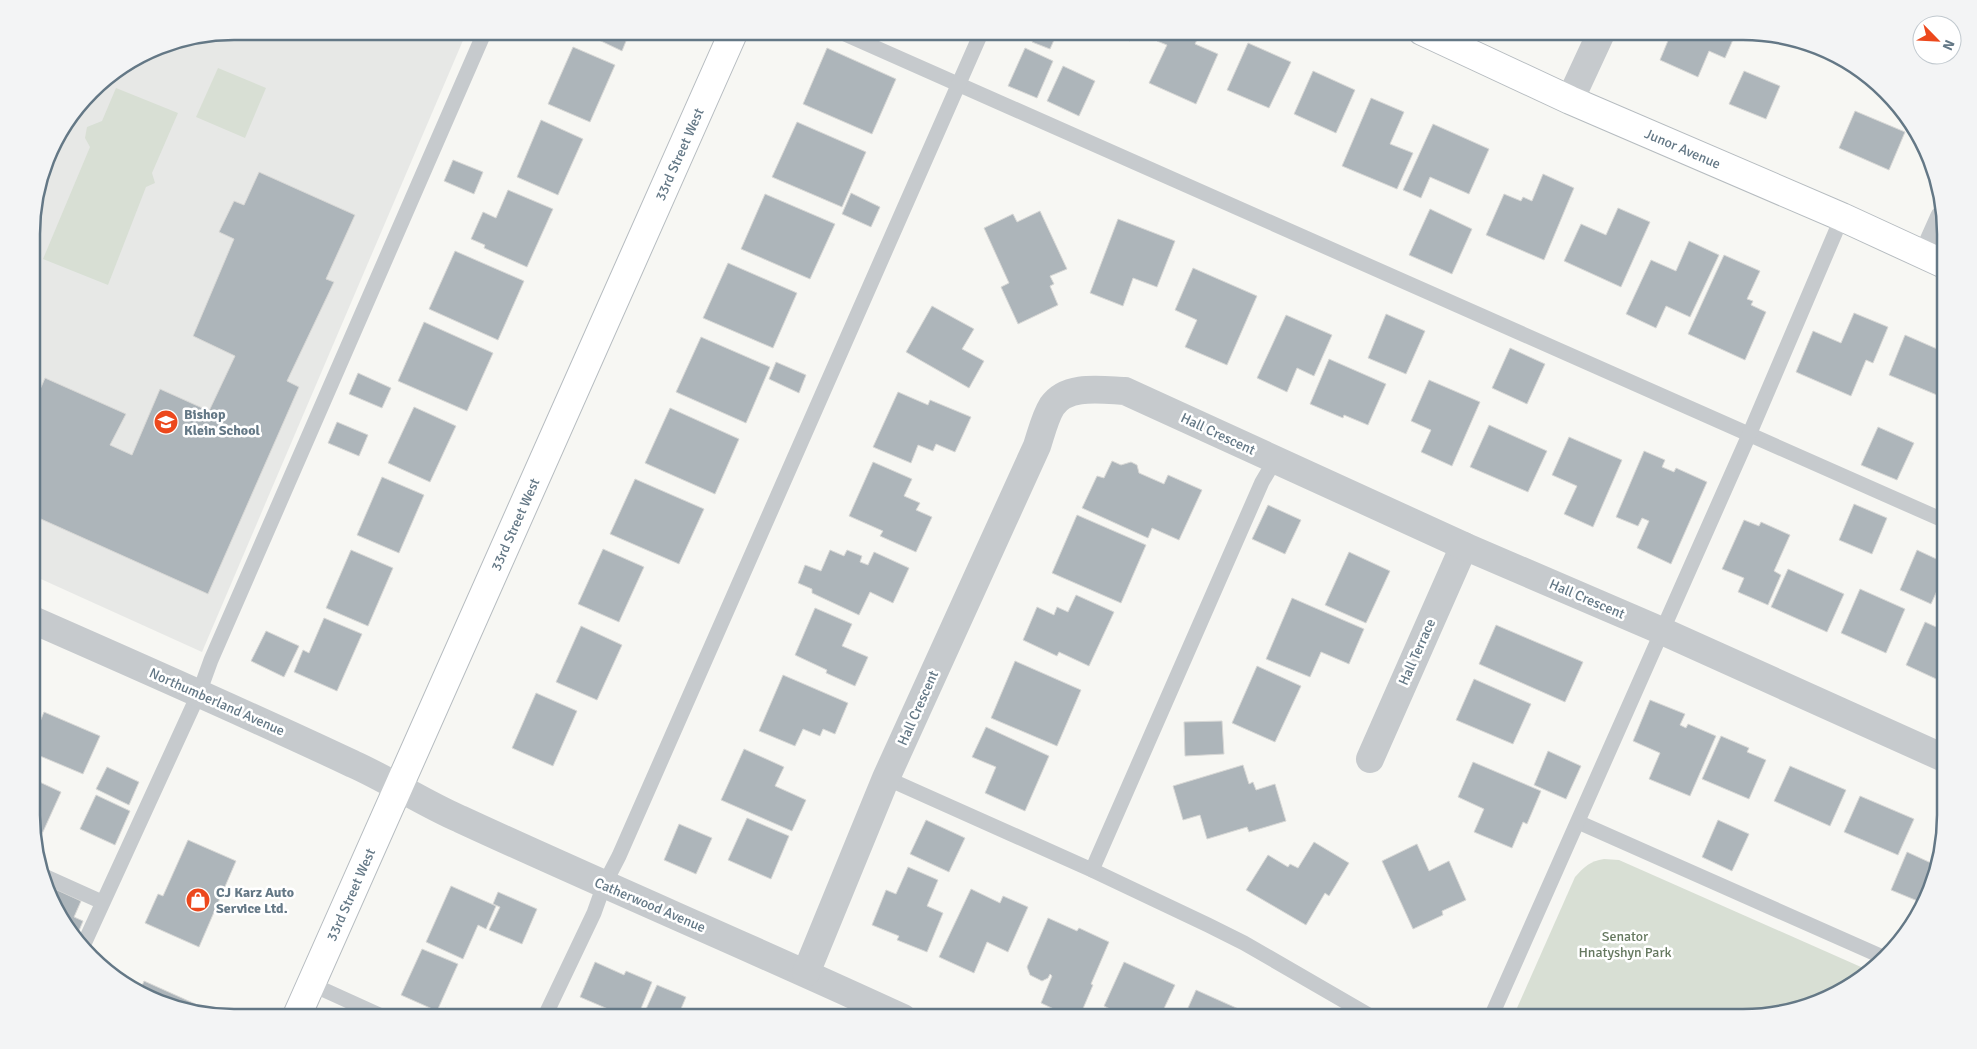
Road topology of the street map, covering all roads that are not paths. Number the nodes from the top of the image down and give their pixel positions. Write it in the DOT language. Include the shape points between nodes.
graph roads {
  1 [pos="481,40"];
  2 [pos="730,40"];
  3 [pos="858,40"];
  4 [pos="978,40"];
  5 [pos="1441,40"];
  6 [pos="1598,40"];
  7 [pos="959,85"];
  8 [pos="1570,100"];
  9 [pos="1842,217"];
  10 [pos="1936,260"];
  11 [pos="1749,434"];
  12 [pos="1275,460"];
  13 [pos="1937,517"];
  14 [pos="1464,546"];
  15 [pos="40,623"];
  16 [pos="1662,631"];
  17 [pos="199,693"];
  18 [pos="1937,755"];
  19 [pos="1370,759"];
  20 [pos="886,778"];
  21 [pos="398,788"];
  22 [pos="1578,822"];
  23 [pos="1092,870"];
  24 [pos="51,879"];
  25 [pos="604,885"];
  26 [pos="102,902"];
  27 [pos="86,940"];
  28 [pos="1878,954"];
  29 [pos="806,972"];
  30 [pos="311,984"];
  31 [pos="300,1009"];
  32 [pos="366,1009"];
  33 [pos="548,1009"];
  34 [pos="884,1009"];
  35 [pos="1358,1009"];
  36 [pos="1495,1009"];
  1 -- 17 [label="lane"];
  2 -- 21 [label="main road, 33rd Street West"];
  3 -- 7 [label="lane"];
  4 -- 7 [label="lane"];
  5 -- 8 [label="main road, Junor Avenue"];
  6 -- 8 [label="street"];
  7 -- 11 [label="lane"];
  7 -- 25 [label="lane"];
  8 -- 9 [label="main road, Junor Avenue"];
  9 -- 10 [label="main road, Junor Avenue"];
  9 -- 11 [label="lane"];
  11 -- 13 [label="lane"];
  11 -- 16 [label="lane"];
  12 -- 14 [label="street, Hall Crescent"];
  12 -- 20 [label="street, Hall Crescent" via="1125,391 1070,392 1052,406 1037,446"];
  12 -- 23 [label="lane" via="1262,482"];
  14 -- 16 [label="street, Hall Crescent"];
  14 -- 19 [label="street, Hall Terrace"];
  15 -- 17 [label="street, Northumberland Avenue"];
  16 -- 18 [label="street, Hall Crescent"];
  16 -- 22 [label="lane"];
  17 -- 21 [label="street, Northumberland Avenue" via="356,765"];
  17 -- 26 [label="lane"];
  20 -- 23 [label="lane"];
  20 -- 29 [label="street, Hall Crescent"];
  21 -- 25 [label="street, Catherwood Avenue"];
  21 -- 30 [label="main road, 33rd Street West"];
  22 -- 28 [label="lane"];
  22 -- 36 [label="lane"];
  23 -- 35 [label="lane" via="1244,943"];
  24 -- 26 [label="lane"];
  25 -- 29 [label="street, Catherwood Avenue"];
  25 -- 33 [label="lane"];
  26 -- 27 [label="lane"];
  29 -- 34 [label="street, Catherwood Avenue"];
  30 -- 31 [label="main road, 33rd Street West"];
  30 -- 32 [label="lane"];
}
